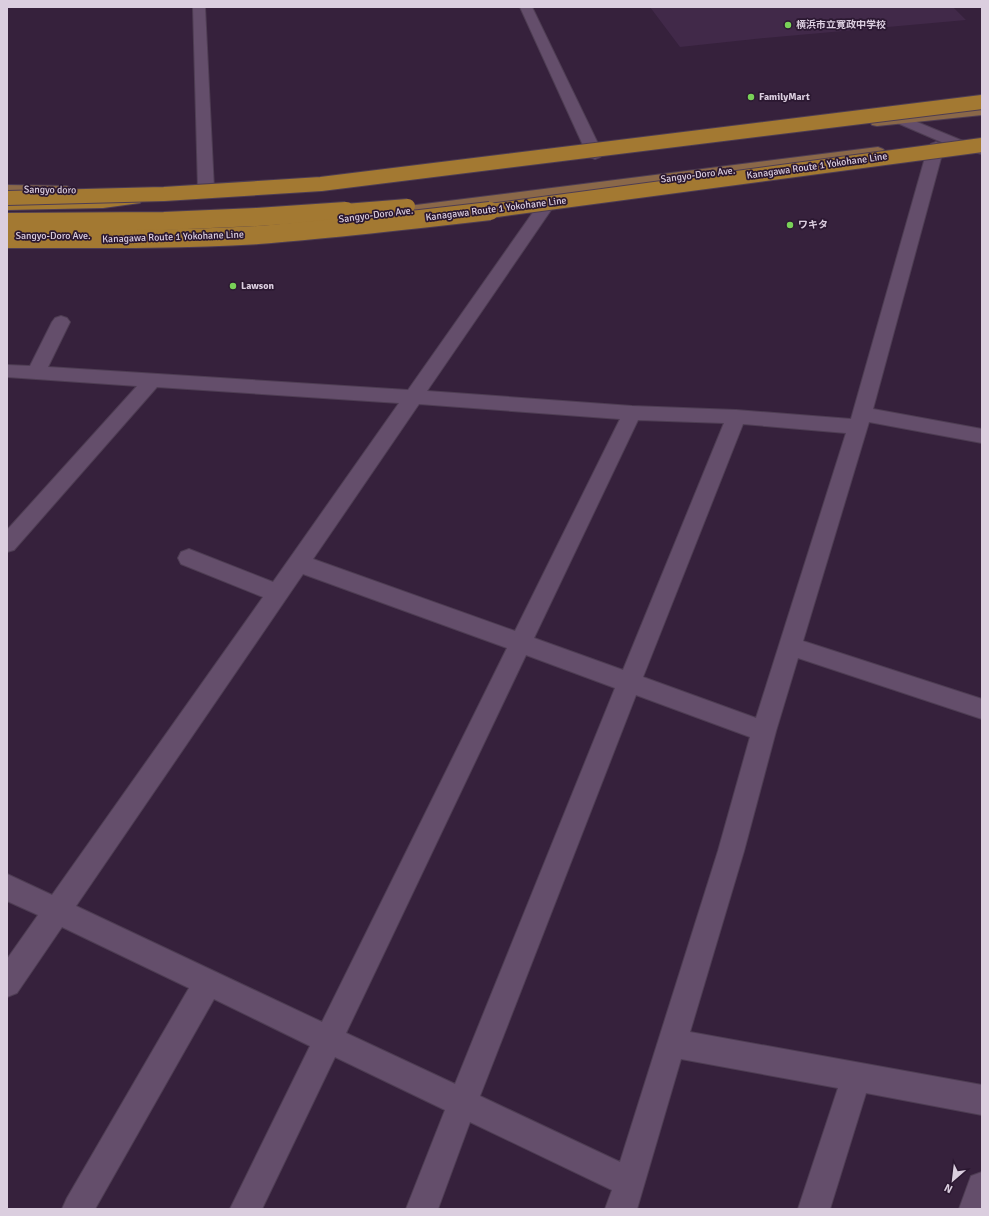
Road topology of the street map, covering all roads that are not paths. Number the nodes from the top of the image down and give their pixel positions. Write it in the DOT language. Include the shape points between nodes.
graph roads {
  1 [pos="199,7"];
  2 [pos="526,7"];
  3 [pos="982,102"];
  4 [pos="982,111"];
  5 [pos="900,119"];
  6 [pos="982,140"];
  7 [pos="947,145"];
  8 [pos="982,145"];
  9 [pos="982,150"];
  10 [pos="595,154"];
  11 [pos="206,189"];
  12 [pos="7,190"];
  13 [pos="646,190"];
  14 [pos="251,191"];
  15 [pos="554,194"];
  16 [pos="7,198"];
  17 [pos="7,205"];
  18 [pos="7,222"];
  19 [pos="7,236"];
  20 [pos="7,239"];
  21 [pos="61,322"];
  22 [pos="7,371"];
  23 [pos="36,373"];
  24 [pos="152,381"];
  25 [pos="413,397"];
  26 [pos="632,413"];
  27 [pos="736,417"];
  28 [pos="859,420"];
  29 [pos="982,436"];
  30 [pos="7,544"];
  31 [pos="189,558"];
  32 [pos="298,564"];
  33 [pos="278,593"];
  34 [pos="520,643"];
  35 [pos="790,646"];
  36 [pos="629,682"];
  37 [pos="982,709"];
  38 [pos="764,731"];
  39 [pos="7,887"];
  40 [pos="57,911"];
  41 [pos="208,982"];
  42 [pos="7,983"];
  43 [pos="328,1039"];
  44 [pos="672,1043"];
  45 [pos="856,1077"];
  46 [pos="982,1100"];
  47 [pos="462,1103"];
  48 [pos="629,1182"];
  49 [pos="982,1187"];
  50 [pos="78,1209"];
  51 [pos="246,1209"];
  52 [pos="422,1209"];
  53 [pos="621,1209"];
  54 [pos="814,1209"];
  55 [pos="975,1209"];
  1 -- 11 [label="street"];
  2 -- 10 [label="street"];
  3 -- 14 [label="highway, bridge"];
  4 -- 5 [label="main road"];
  5 -- 7 [label="street"];
  5 -- 10 [label="main road"];
  6 -- 7 [label="main road, Sangyo-Doro Ave."];
  7 -- 9 [label="street"];
  7 -- 15 [label="main road, Sangyo-Doro Ave." via="865,153"];
  7 -- 28 [label="street"];
  8 -- 13 [label="highway, Kanagawa Route 1 Yokohane Line, bridge"];
  10 -- 11 [label="main road" via="277,186"];
  11 -- 12 [label="main road, Sangyo doro"];
  13 -- 18 [label="highway, bridge" via="257,217 164,221"];
  13 -- 20 [label="highway, Kanagawa Route 1 Yokohane Line, bridge" via="290,232 199,237"];
  14 -- 16 [label="highway, bridge" via="185,195"];
  14 -- 17 [label="highway, bridge" via="103,203"];
  15 -- 19 [label="main road, Sangyo-Doro Ave." via="281,226 142,235"];
  15 -- 25 [label="street"];
  21 -- 23 [label="street"];
  22 -- 23 [label="street"];
  23 -- 24 [label="street"];
  24 -- 25 [label="street"];
  24 -- 30 [label="street"];
  25 -- 26 [label="street"];
  25 -- 32 [label="street"];
  26 -- 27 [label="street"];
  26 -- 34 [label="street"];
  27 -- 28 [label="street"];
  27 -- 36 [label="street"];
  28 -- 29 [label="street"];
  28 -- 35 [label="street"];
  31 -- 33 [label="street"];
  32 -- 33 [label="street"];
  32 -- 34 [label="street"];
  33 -- 40 [label="street"];
  34 -- 36 [label="street"];
  34 -- 43 [label="street"];
  35 -- 37 [label="street"];
  35 -- 38 [label="street"];
  36 -- 38 [label="street"];
  36 -- 47 [label="street"];
  38 -- 44 [label="street" via="731,851"];
  39 -- 40 [label="street"];
  40 -- 41 [label="street"];
  40 -- 42 [label="street"];
  41 -- 43 [label="street"];
  41 -- 50 [label="street"];
  43 -- 47 [label="street"];
  43 -- 51 [label="street"];
  44 -- 45 [label="street"];
  44 -- 48 [label="street"];
  45 -- 46 [label="street"];
  45 -- 54 [label="street"];
  47 -- 48 [label="street"];
  47 -- 52 [label="street"];
  48 -- 53 [label="street"];
  49 -- 55 [label="street"];
}
